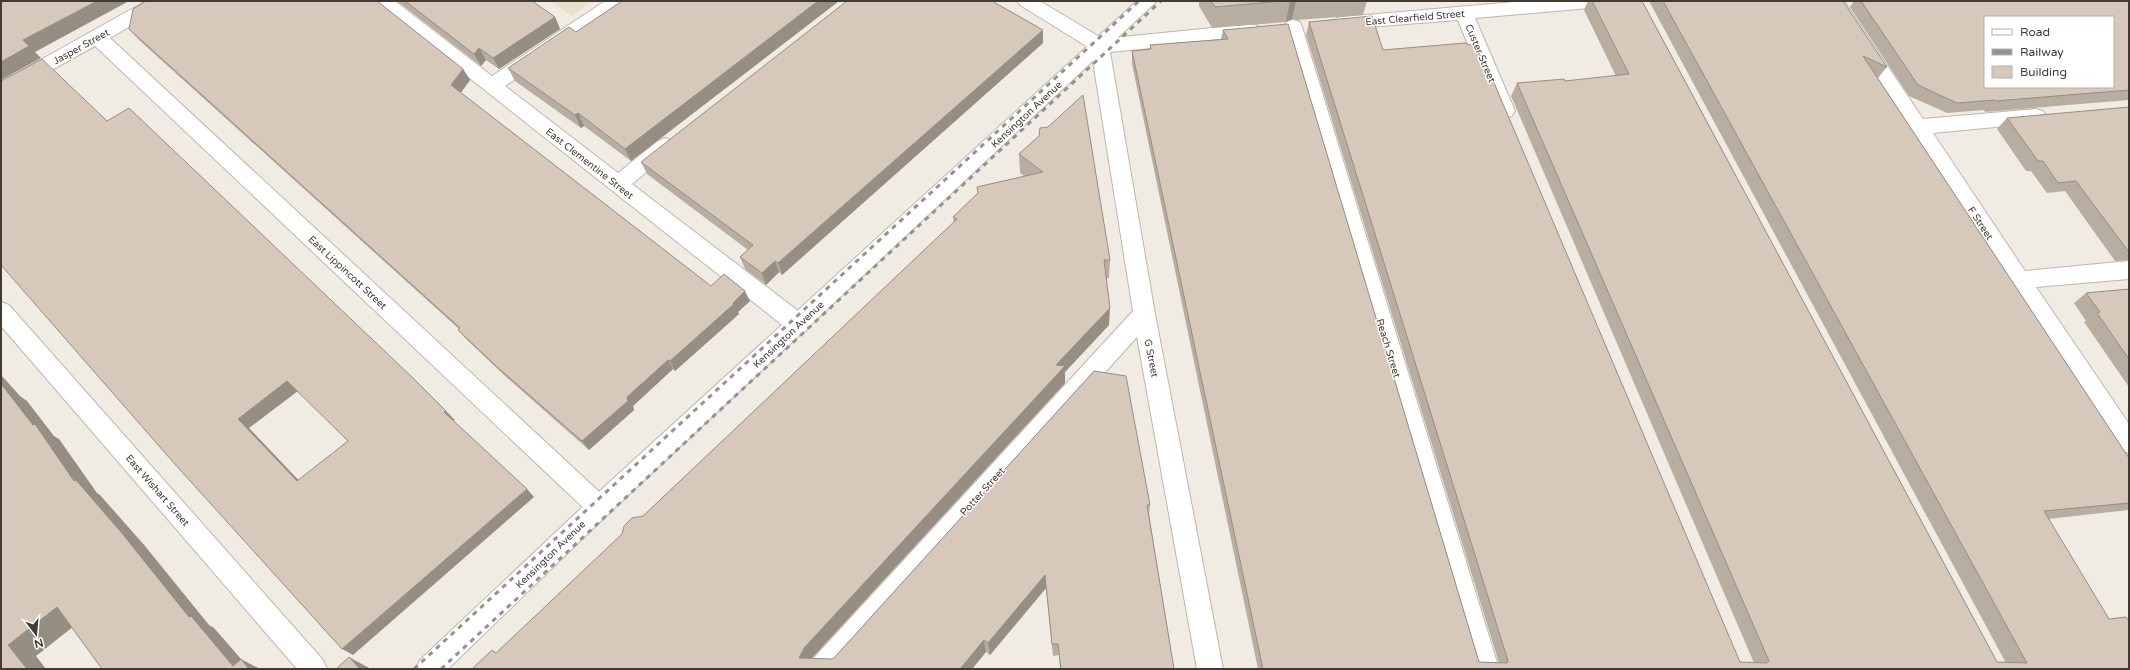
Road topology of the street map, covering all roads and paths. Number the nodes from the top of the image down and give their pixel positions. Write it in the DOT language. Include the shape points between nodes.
graph roads {
  1 [pos="160,1"];
  2 [pos="383,1"];
  3 [pos="618,1"];
  4 [pos="1026,1"];
  5 [pos="1148,1"];
  6 [pos="1425,1"];
  7 [pos="1601,1"];
  8 [pos="1835,1"];
  9 [pos="1464,12"];
  10 [pos="1411,18"];
  11 [pos="1295,27"];
  12 [pos="96,37"];
  13 [pos="1100,46"];
  14 [pos="491,86"];
  15 [pos="1,91"];
  16 [pos="2051,115"];
  17 [pos="1918,127"];
  18 [pos="1513,129"];
  19 [pos="677,137"];
  20 [pos="618,184"];
  21 [pos="2129,270"];
  22 [pos="2019,280"];
  23 [pos="1,311"];
  24 [pos="1144,314"];
  25 [pos="798,324"];
  26 [pos="2129,443"];
  27 [pos="599,507"];
  28 [pos="314,669"];
  29 [pos="429,669"];
  30 [pos="821,669"];
  31 [pos="1210,669"];
  32 [pos="1486,669"];
  1 -- 12 [label="street, Jasper Street"];
  2 -- 14 [label="street, East Clementine Street"];
  3 -- 14 [label="street"];
  4 -- 13 [label="street"];
  5 -- 13 [label="street, Kensington Avenue"];
  6 -- 10 [label="street"];
  7 -- 9 [label="street, East Clearfield Street"];
  8 -- 17 [label="street, F Street"];
  9 -- 10 [label="street, East Clearfield Street"];
  9 -- 18 [label="street, Custer Street"];
  10 -- 11 [label="street, East Clearfield Street"];
  11 -- 13 [label="street, East Clearfield Street"];
  11 -- 32 [label="street, Reach Street"];
  12 -- 15 [label="street, Jasper Street"];
  12 -- 27 [label="street, East Lippincott Street"];
  13 -- 24 [label="street, G Street"];
  13 -- 25 [label="street, Kensington Avenue"];
  14 -- 20 [label="street, East Clementine Street"];
  16 -- 17 [label="street"];
  17 -- 22 [label="street, F Street"];
  19 -- 20 [label="street"];
  20 -- 25 [label="street, East Clementine Street"];
  21 -- 22 [label="street"];
  22 -- 26 [label="street, F Street"];
  23 -- 28 [label="street, East Wishart Street"];
  24 -- 30 [label="street, Potter Street"];
  24 -- 31 [label="street, G Street"];
  25 -- 27 [label="street, Kensington Avenue"];
  27 -- 29 [label="street, Kensington Avenue"];
}
